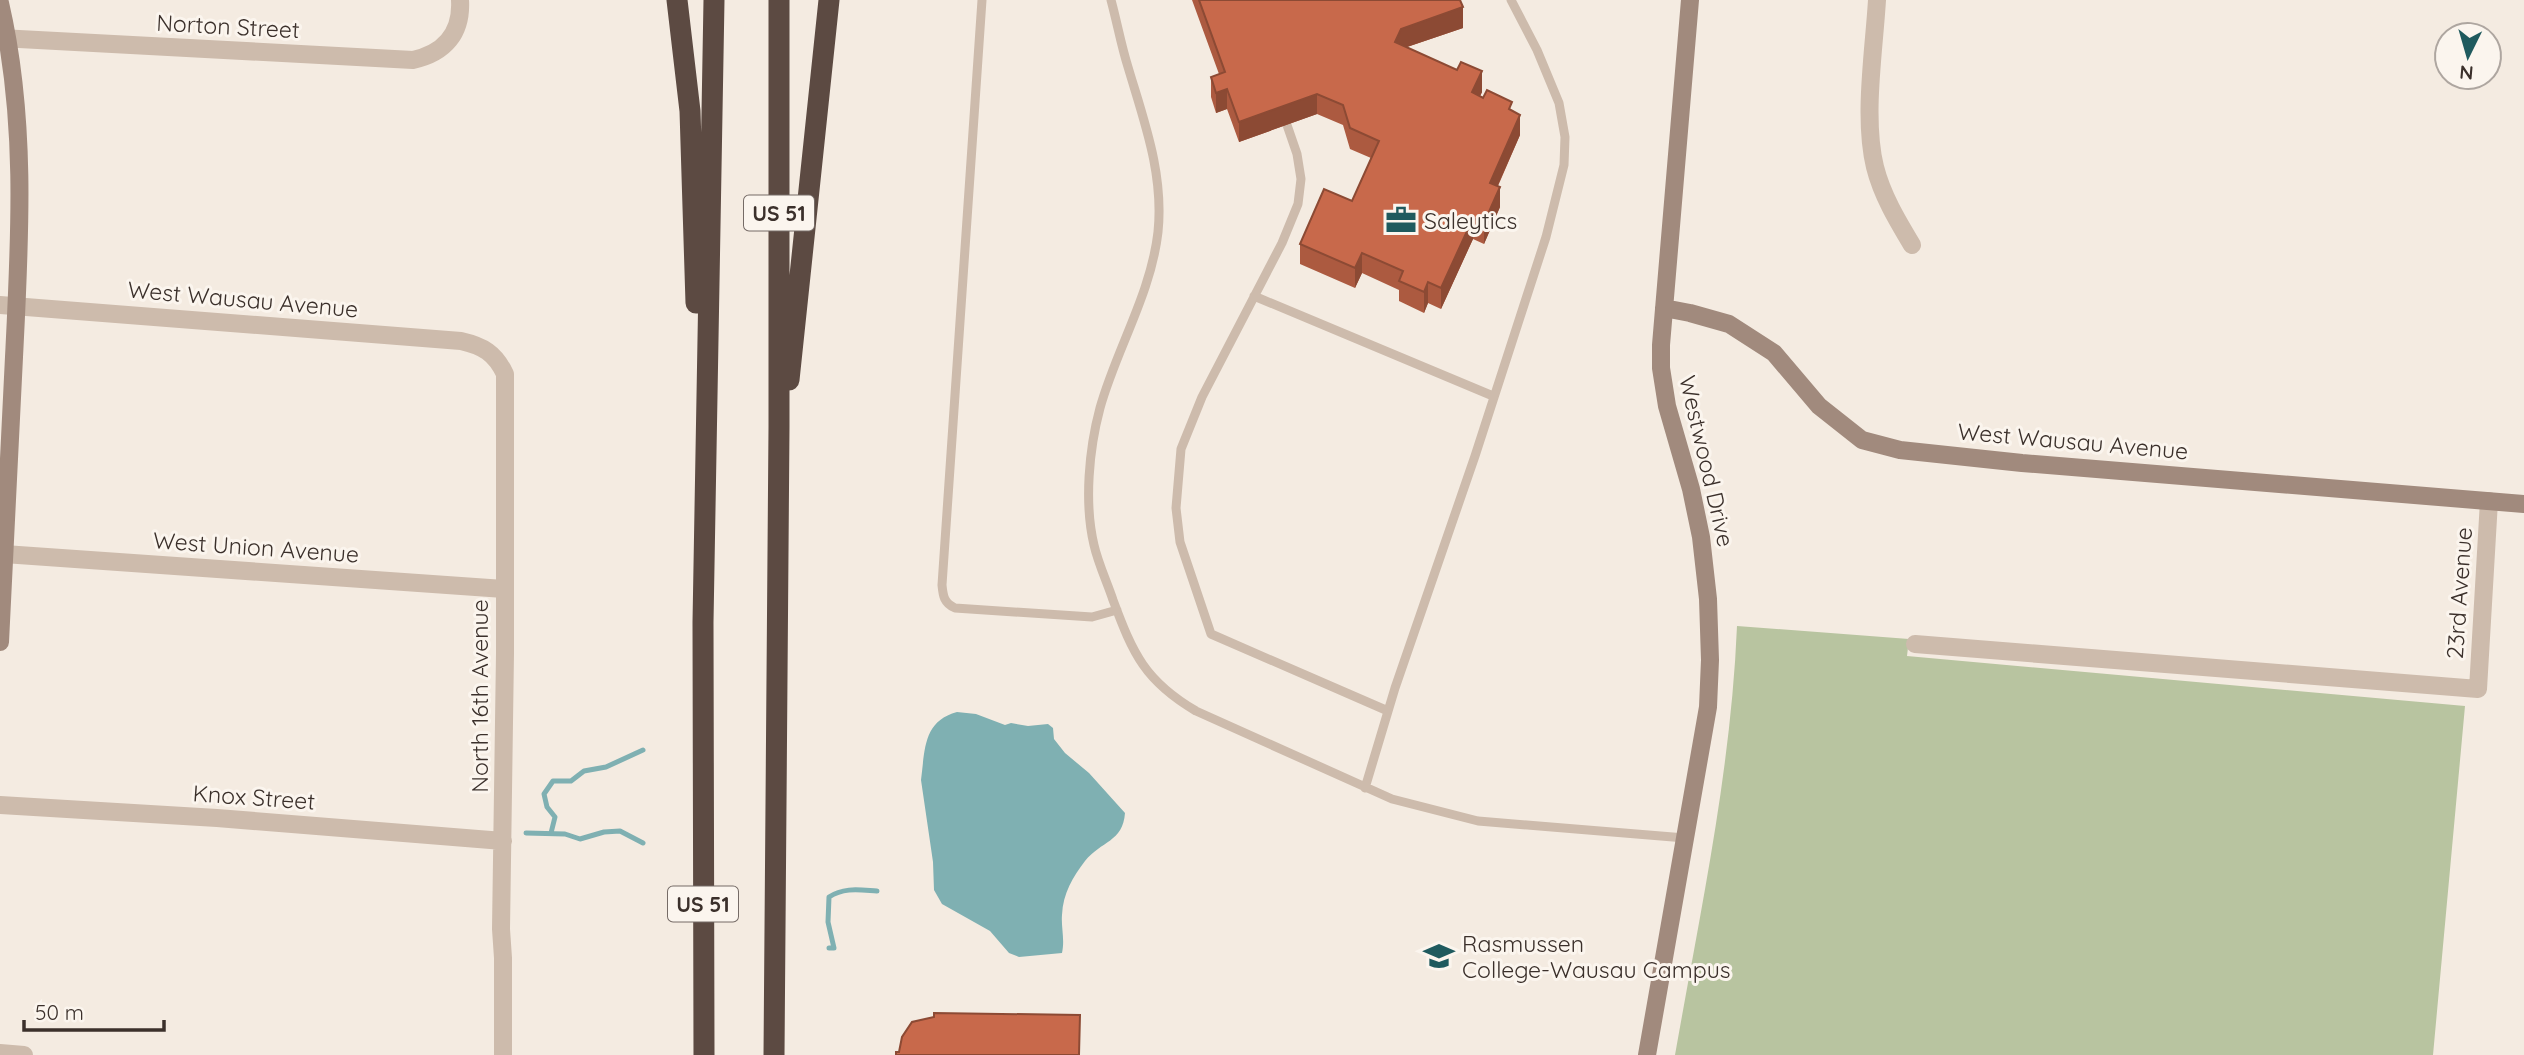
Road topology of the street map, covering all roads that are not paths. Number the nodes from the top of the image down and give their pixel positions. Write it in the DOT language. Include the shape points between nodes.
graph roads {
  1 [pos="460,0"];
  2 [pos="677,0"];
  3 [pos="713,0"];
  4 [pos="779,0"];
  5 [pos="829,0"];
  6 [pos="982,0"];
  7 [pos="1111,0"];
  8 [pos="1511,0"];
  9 [pos="1690,0"];
  10 [pos="1877,0"];
  11 [pos="0,3"];
  12 [pos="4,39"];
  13 [pos="1287,125"];
  14 [pos="1912,245"];
  15 [pos="1254,296"];
  16 [pos="9,305"];
  17 [pos="1664,308"];
  18 [pos="481,346"];
  19 [pos="1493,396"];
  20 [pos="706,410"];
  21 [pos="779,427"];
  22 [pos="2489,501"];
  23 [pos="2524,504"];
  24 [pos="4,554"];
  25 [pos="504,589"];
  26 [pos="1117,610"];
  27 [pos="0,642"];
  28 [pos="1915,645"];
  29 [pos="1388,711"];
  30 [pos="1365,788"];
  31 [pos="0,805"];
  32 [pos="1685,838"];
  33 [pos="503,841"];
  34 [pos="0,1053"];
  35 [pos="24,1055"];
  36 [pos="503,1055"];
  37 [pos="704,1055"];
  38 [pos="774,1055"];
  39 [pos="1647,1055"];
  1 -- 12 [label="street, Norton Street" via="448,42 429,57 413,60"];
  2 -- 20 [label="highway" via="688,93"];
  3 -- 20 [label="highway, US 51"];
  4 -- 21 [label="highway, US 51"];
  5 -- 21 [label="highway" via="795,346"];
  6 -- 26 [label="lane" via="943,597 955,608 1091,617"];
  7 -- 26 [label="lane" via="1158,178 1158,232 1147,278 1100,408 1088,479 1094,544"];
  8 -- 19 [label="lane" via="1559,103 1566,137 1564,165 1546,237"];
  9 -- 17 [label="street, Westwood Drive"];
  10 -- 14 [label="street" via="1870,128 1875,167 1890,208"];
  11 -- 12 [label="street"];
  12 -- 16 [label="street" via="15,88 19,165 20,236"];
  13 -- 15 [label="lane" via="1297,154 1300,190 1282,243"];
  15 -- 19 [label="lane"];
  15 -- 29 [label="lane" via="1181,449 1176,508 1180,542 1211,634"];
  16 -- 18 [label="street, West Wausau Avenue"];
  16 -- 24 [label="street"];
  17 -- 22 [label="street, West Wausau Avenue" via="1729,324 1774,353 1819,407 1862,440 1900,450"];
  17 -- 32 [label="street, Westwood Drive" via="1664,388 1696,512 1709,630 1708,707"];
  18 -- 25 [label="street, North 16th Avenue" via="498,359 505,374"];
  19 -- 29 [label="lane"];
  20 -- 37 [label="highway, US 51"];
  21 -- 38 [label="highway, US 51"];
  22 -- 23 [label="street, West Wausau Avenue"];
  22 -- 28 [label="street, 23rd Avenue" via="2478,689"];
  24 -- 25 [label="street, West Union Avenue"];
  24 -- 27 [label="street"];
  25 -- 33 [label="street, North 16th Avenue"];
  26 -- 30 [label="lane" via="1140,663 1177,700"];
  29 -- 30 [label="lane"];
  30 -- 32 [label="lane" via="1478,821"];
  31 -- 33 [label="street, Knox Street"];
  32 -- 39 [label="street, Westwood Drive"];
  33 -- 36 [label="street, North 16th Avenue"];
  34 -- 35 [label="street"];
}
